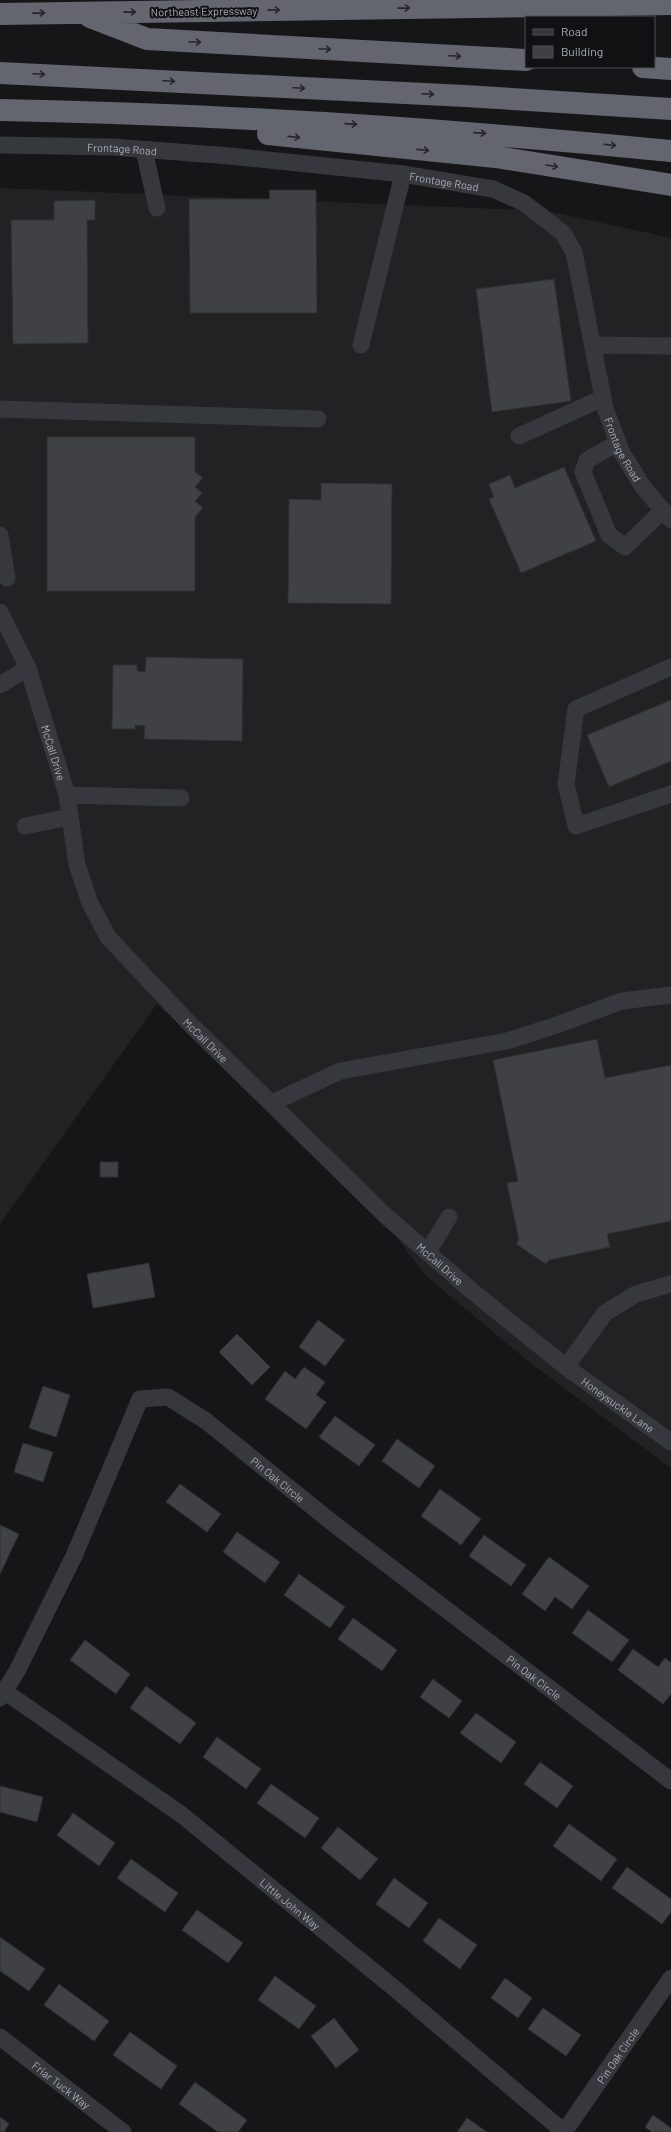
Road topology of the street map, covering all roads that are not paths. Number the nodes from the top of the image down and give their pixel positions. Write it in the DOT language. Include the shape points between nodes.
graph roads {
  1 [pos="671,4"];
  2 [pos="77,13"];
  3 [pos="0,14"];
  4 [pos="525,60"];
  5 [pos="655,68"];
  6 [pos="671,69"];
  7 [pos="0,72"];
  8 [pos="0,110"];
  9 [pos="32,110"];
  10 [pos="671,110"];
  11 [pos="0,145"];
  12 [pos="144,150"];
  13 [pos="671,151"];
  14 [pos="403,174"];
  15 [pos="671,184"];
  16 [pos="157,208"];
  17 [pos="361,345"];
  18 [pos="593,345"];
  19 [pos="671,346"];
  20 [pos="603,398"];
  21 [pos="0,409"];
  22 [pos="318,419"];
  23 [pos="519,436"];
  24 [pos="618,443"];
  25 [pos="667,515"];
  26 [pos="0,535"];
  27 [pos="7,578"];
  28 [pos="0,612"];
  29 [pos="671,667"];
  30 [pos="28,668"];
  31 [pos="0,685"];
  32 [pos="671,794"];
  33 [pos="67,795"];
  34 [pos="181,798"];
  35 [pos="70,817"];
  36 [pos="25,826"];
  37 [pos="671,995"];
  38 [pos="272,1102"];
  39 [pos="449,1217"];
  40 [pos="428,1252"];
  41 [pos="671,1284"];
  42 [pos="566,1367"];
  43 [pos="671,1442"];
  44 [pos="2,1694"];
  45 [pos="671,1781"];
  46 [pos="671,1978"];
  47 [pos="0,2037"];
  48 [pos="123,2132"];
  49 [pos="564,2132"];
  2 -- 1 [label="highway, Northeast Expressway, one-way"];
  3 -- 2 [label="highway, Northeast Expressway, one-way"];
  2 -- 4 [label="highway, one-way" via="148,39"];
  5 -- 6 [label="highway"];
  7 -- 10 [label="highway, one-way" via="465,96"];
  8 -- 9 [label="highway"];
  9 -- 13 [label="highway, one-way" via="343,124 516,135"];
  9 -- 15 [label="highway, one-way" via="496,157"];
  11 -- 12 [label="street, Frontage Road"];
  12 -- 14 [label="street, Frontage Road"];
  12 -- 16 [label="street"];
  14 -- 17 [label="street"];
  14 -- 18 [label="street, Frontage Road" via="493,189 524,203 563,233 574,252"];
  18 -- 19 [label="street"];
  18 -- 20 [label="street, Frontage Road"];
  20 -- 23 [label="street"];
  20 -- 24 [label="street, Frontage Road"];
  21 -- 22 [label="street"];
  24 -- 25 [label="street, Frontage Road" via="644,487"];
  24 -- 25 [label="street" via="586,460 583,472 609,535 625,547"];
  26 -- 27 [label="street"];
  28 -- 30 [label="street, McCall Drive"];
  29 -- 32 [label="street" via="576,708 566,784 576,826"];
  30 -- 31 [label="street"];
  30 -- 33 [label="street, McCall Drive"];
  33 -- 34 [label="street"];
  33 -- 35 [label="street, McCall Drive"];
  35 -- 36 [label="street"];
  35 -- 38 [label="street, McCall Drive" via="77,865 90,903 108,937 188,1022"];
  37 -- 38 [label="street" via="622,1001 507,1041 340,1070"];
  38 -- 40 [label="street, McCall Drive" via="386,1216"];
  39 -- 40 [label="street"];
  40 -- 42 [label="street, McCall Drive"];
  41 -- 42 [label="street" via="636,1294 605,1313"];
  42 -- 43 [label="street, Honeysuckle Lane"];
  44 -- 45 [label="street, Pin Oak Circle" via="17,1671 74,1556 140,1399 168,1397 206,1421 340,1529"];
  44 -- 49 [label="street, Little John Way" via="182,1815"];
  46 -- 49 [label="street, Pin Oak Circle"];
  47 -- 48 [label="street, Friar Tuck Way"];
}
